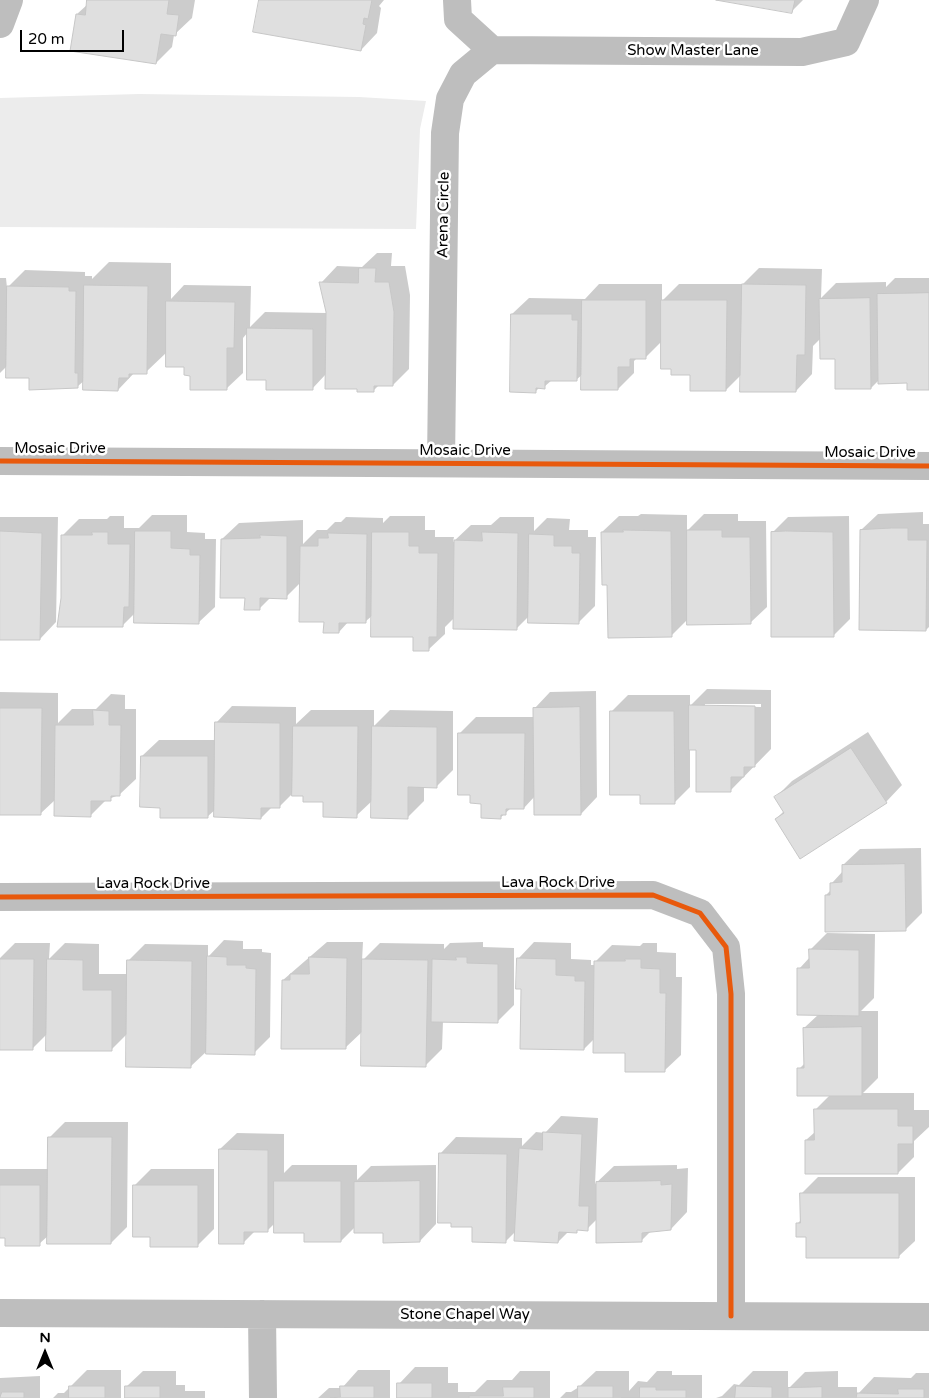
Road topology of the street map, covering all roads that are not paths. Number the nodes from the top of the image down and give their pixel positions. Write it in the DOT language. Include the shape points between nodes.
graph roads {
  1 [pos="8,0"];
  2 [pos="457,0"];
  3 [pos="865,0"];
  4 [pos="0,24"];
  5 [pos="492,50"];
  6 [pos="0,461"];
  7 [pos="440,463"];
  8 [pos="929,466"];
  9 [pos="0,897"];
  10 [pos="0,1313"];
  11 [pos="262,1314"];
  12 [pos="731,1316"];
  13 [pos="929,1316"];
  14 [pos="263,1398"];
  1 -- 4 [label="street"];
  2 -- 5 [label="street" via="458,19"];
  3 -- 5 [label="street, Show Master Lane" via="846,42 802,52"];
  5 -- 7 [label="street, Arena Circle" via="463,74 450,99 445,133"];
  6 -- 7 [label="street, Mosaic Drive"];
  7 -- 8 [label="street, Mosaic Drive"];
  9 -- 12 [label="street, Lava Rock Drive" via="653,895 700,913 726,946 731,994"];
  10 -- 11 [label="street, Stone Chapel Way"];
  11 -- 12 [label="street, Stone Chapel Way"];
  11 -- 14 [label="street"];
  12 -- 13 [label="street, Stone Chapel Way"];
}
